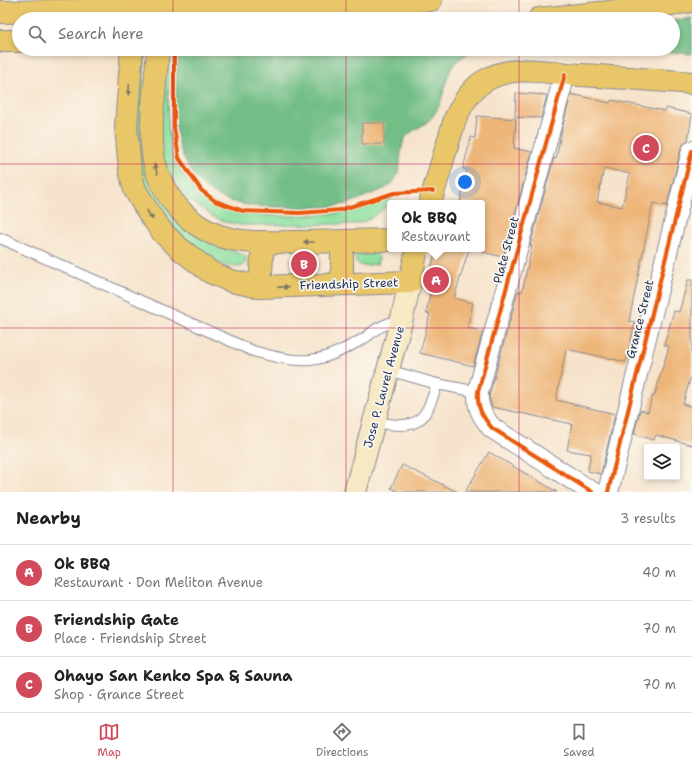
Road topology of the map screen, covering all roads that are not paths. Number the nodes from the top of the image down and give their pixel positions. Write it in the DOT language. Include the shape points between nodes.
graph roads {
  1 [pos="136,0"];
  2 [pos="161,0"];
  3 [pos="431,0"];
  4 [pos="692,1"];
  5 [pos="0,12"];
  6 [pos="135,12"];
  7 [pos="160,12"];
  8 [pos="610,12"];
  9 [pos="0,41"];
  10 [pos="12,41"];
  11 [pos="131,56"];
  12 [pos="158,56"];
  13 [pos="565,74"];
  14 [pos="692,83"];
  15 [pos="692,151"];
  16 [pos="431,200"];
  17 [pos="0,238"];
  18 [pos="387,240"];
  19 [pos="263,242"];
  20 [pos="342,242"];
  21 [pos="416,252"];
  22 [pos="410,282"];
  23 [pos="342,284"];
  24 [pos="260,287"];
  25 [pos="402,318"];
  26 [pos="388,370"];
  27 [pos="437,384"];
  28 [pos="478,392"];
  29 [pos="374,422"];
  30 [pos="355,492"];
  31 [pos="592,492"];
  32 [pos="608,492"];
  1 -- 6 [label="main road"];
  2 -- 7 [label="main road"];
  3 -- 5 [label="main road, bridge"];
  4 -- 8 [label="main road"];
  9 -- 10 [label="main road"];
  11 -- 24 [label="main road, Friendship Street, one-way" via="126,127 130,170 135,190 164,234 210,272 231,281"];
  19 -- 12 [label="main road, one-way" via="226,238 211,233 179,210 167,196 154,160"];
  13 -- 14 [label="main road"];
  13 -- 16 [label="main road" via="521,71 505,73 481,83 469,94 455,119"];
  13 -- 28 [label="street, Plate Street"];
  15 -- 32 [label="street, Grance Street"];
  17 -- 25 [label="lane" via="253,351 294,361 317,360"];
  18 -- 20 [label="main road"];
  20 -- 19 [label="main road, one-way"];
  19 -- 24 [label="main road"];
  20 -- 23 [label="main road"];
  21 -- 22 [label="main road"];
  22 -- 23 [label="main road, Friendship Street"];
  22 -- 25 [label="street, Jose P. Laurel Avenue"];
  24 -- 23 [label="main road, Friendship Street, one-way"];
  25 -- 26 [label="street, Jose P. Laurel Avenue"];
  26 -- 27 [label="lane"];
  26 -- 29 [label="street, Jose P. Laurel Avenue"];
  27 -- 28 [label="lane"];
  27 -- 29 [label="lane" via="429,409 420,420 401,426"];
  28 -- 31 [label="street, Plate Street" via="477,404 482,416 492,428"];
  29 -- 30 [label="street, Jose P. Laurel Avenue"];
}
